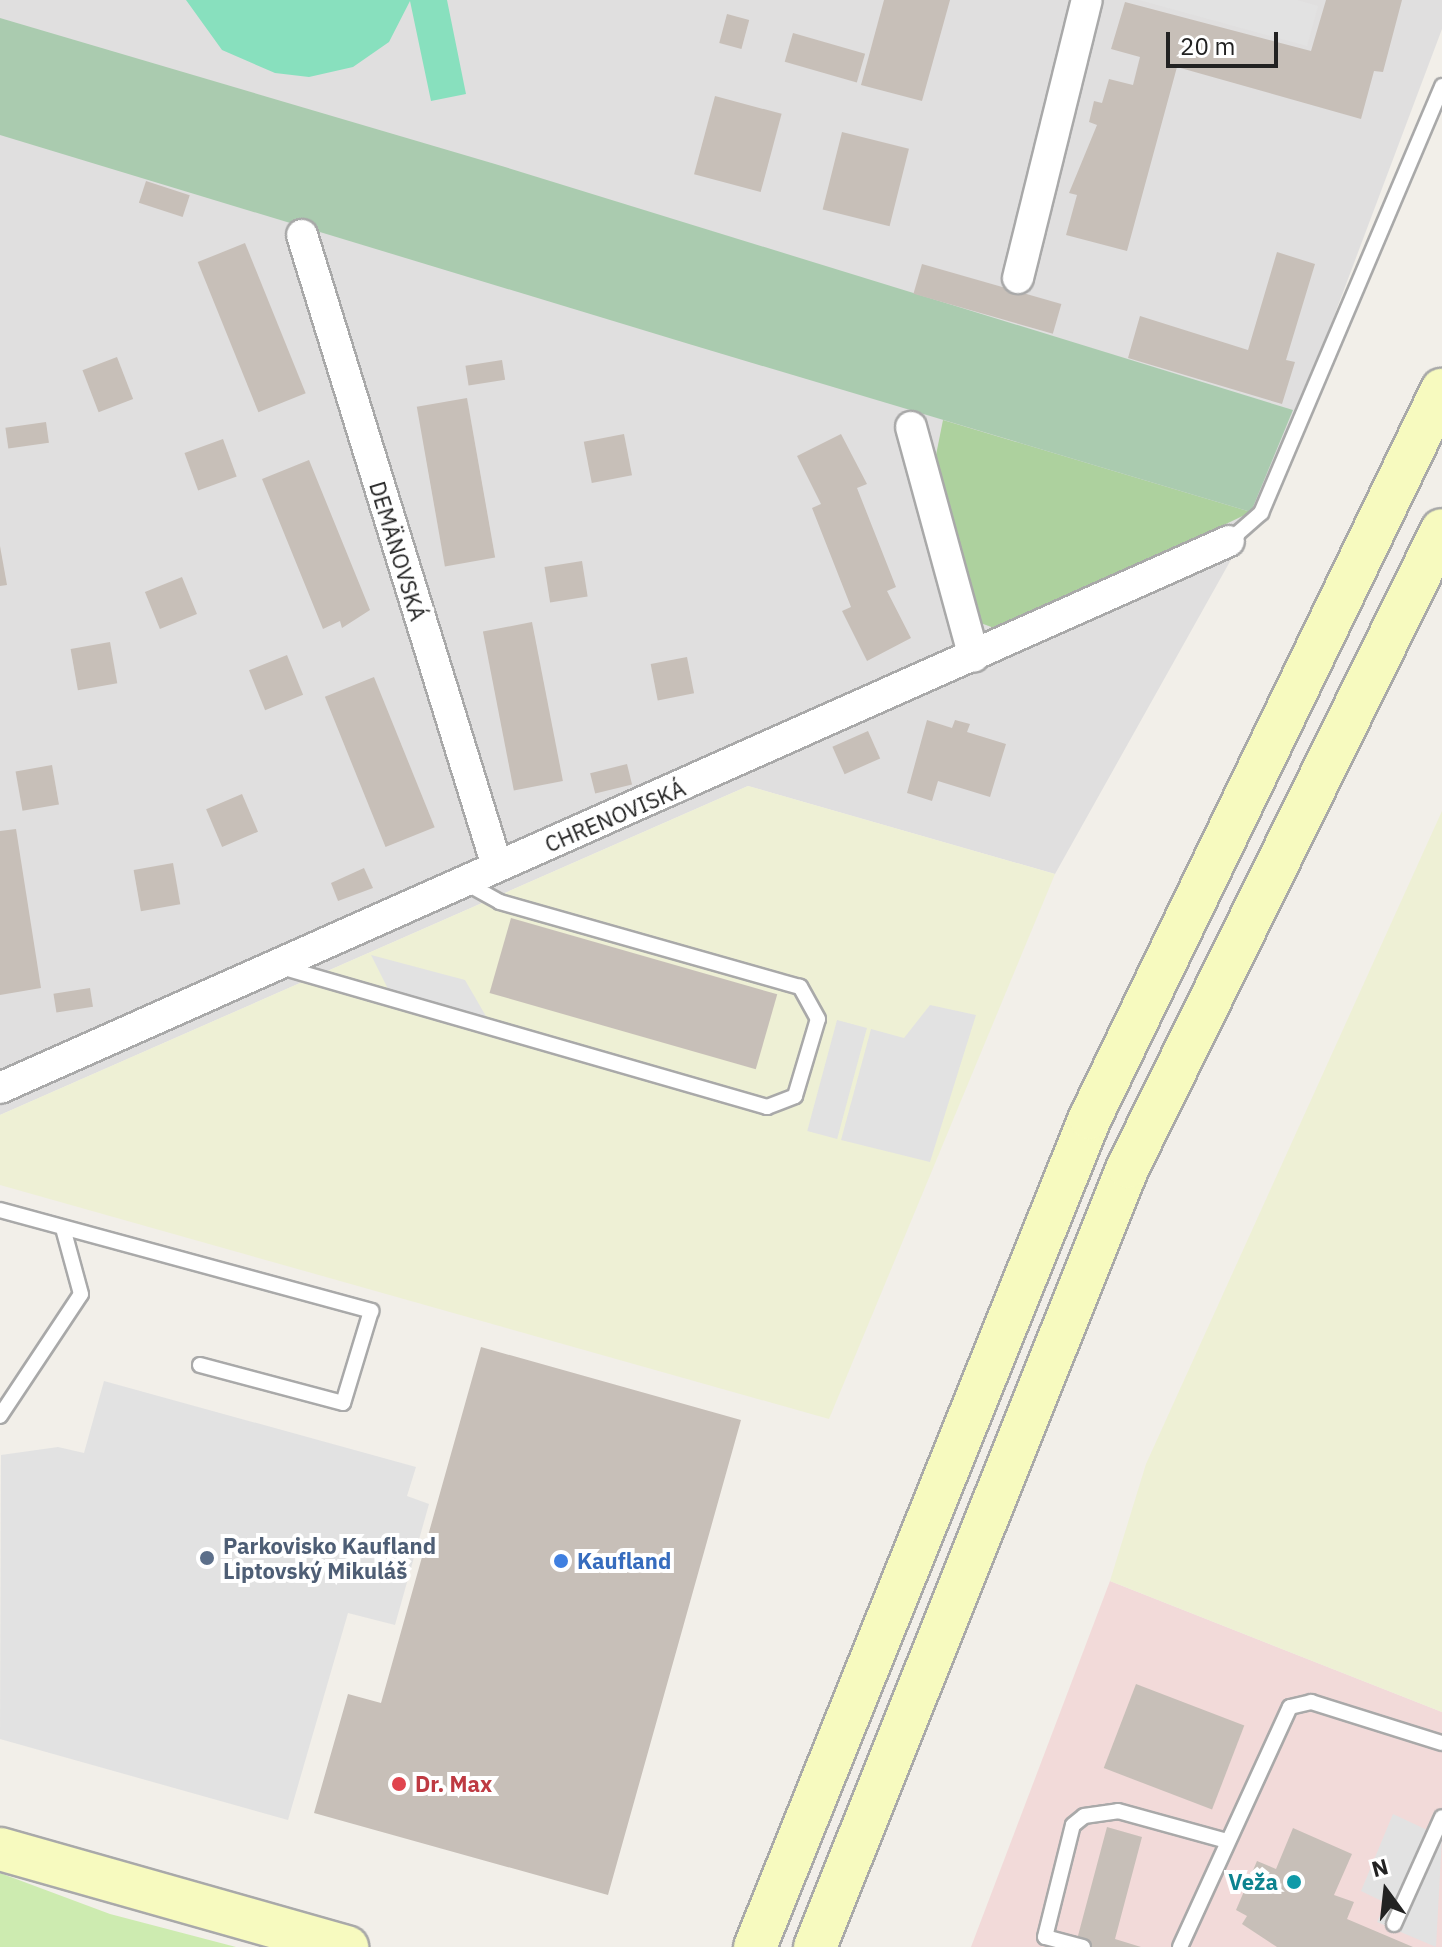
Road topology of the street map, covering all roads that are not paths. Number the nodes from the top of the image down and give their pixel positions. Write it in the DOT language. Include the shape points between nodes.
graph roads {
  1 [pos="1087,0"];
  2 [pos="1442,86"];
  3 [pos="302,235"];
  4 [pos="1018,278"];
  5 [pos="1442,390"];
  6 [pos="911,427"];
  7 [pos="1442,530"];
  8 [pos="1229,541"];
  9 [pos="974,657"];
  10 [pos="497,866"];
  11 [pos="462,882"];
  12 [pos="273,964"];
  13 [pos="0,1088"];
  14 [pos="0,1210"];
  15 [pos="63,1228"];
  16 [pos="200,1365"];
  17 [pos="2,1416"];
  18 [pos="1442,1743"];
  19 [pos="1442,1817"];
  20 [pos="1227,1841"];
  21 [pos="0,1849"];
  22 [pos="843,1884"];
  23 [pos="1394,1924"];
  24 [pos="347,1947"];
  25 [pos="755,1947"];
  26 [pos="815,1947"];
  27 [pos="850,1947"];
  28 [pos="1083,1947"];
  29 [pos="1180,1947"];
  1 -- 4 [label="street"];
  2 -- 8 [label="lane" via="1261,513"];
  3 -- 10 [label="street, DEMÄNOVSKÁ"];
  5 -- 25 [label="main road" via="1090,1118"];
  6 -- 9 [label="street"];
  7 -- 22 [label="main road" via="1128,1167"];
  8 -- 9 [label="street, CHRENOVISKÁ"];
  9 -- 10 [label="street, CHRENOVISKÁ"];
  10 -- 11 [label="street, CHRENOVISKÁ"];
  11 -- 12 [label="street, CHRENOVISKÁ"];
  11 -- 12 [label="lane" via="500,902 800,987 818,1019 795,1096 767,1107"];
  12 -- 13 [label="street, CHRENOVISKÁ"];
  14 -- 15 [label="lane"];
  15 -- 16 [label="lane" via="371,1311 343,1403"];
  15 -- 17 [label="lane" via="81,1294"];
  18 -- 20 [label="lane" via="1311,1702 1290,1707"];
  19 -- 23 [label="lane"];
  20 -- 28 [label="lane" via="1118,1811 1084,1816 1073,1825 1045,1937"];
  20 -- 29 [label="lane"];
  21 -- 24 [label="main road"];
  22 -- 26 [label="main road"];
  22 -- 27 [label="main road"];
}
